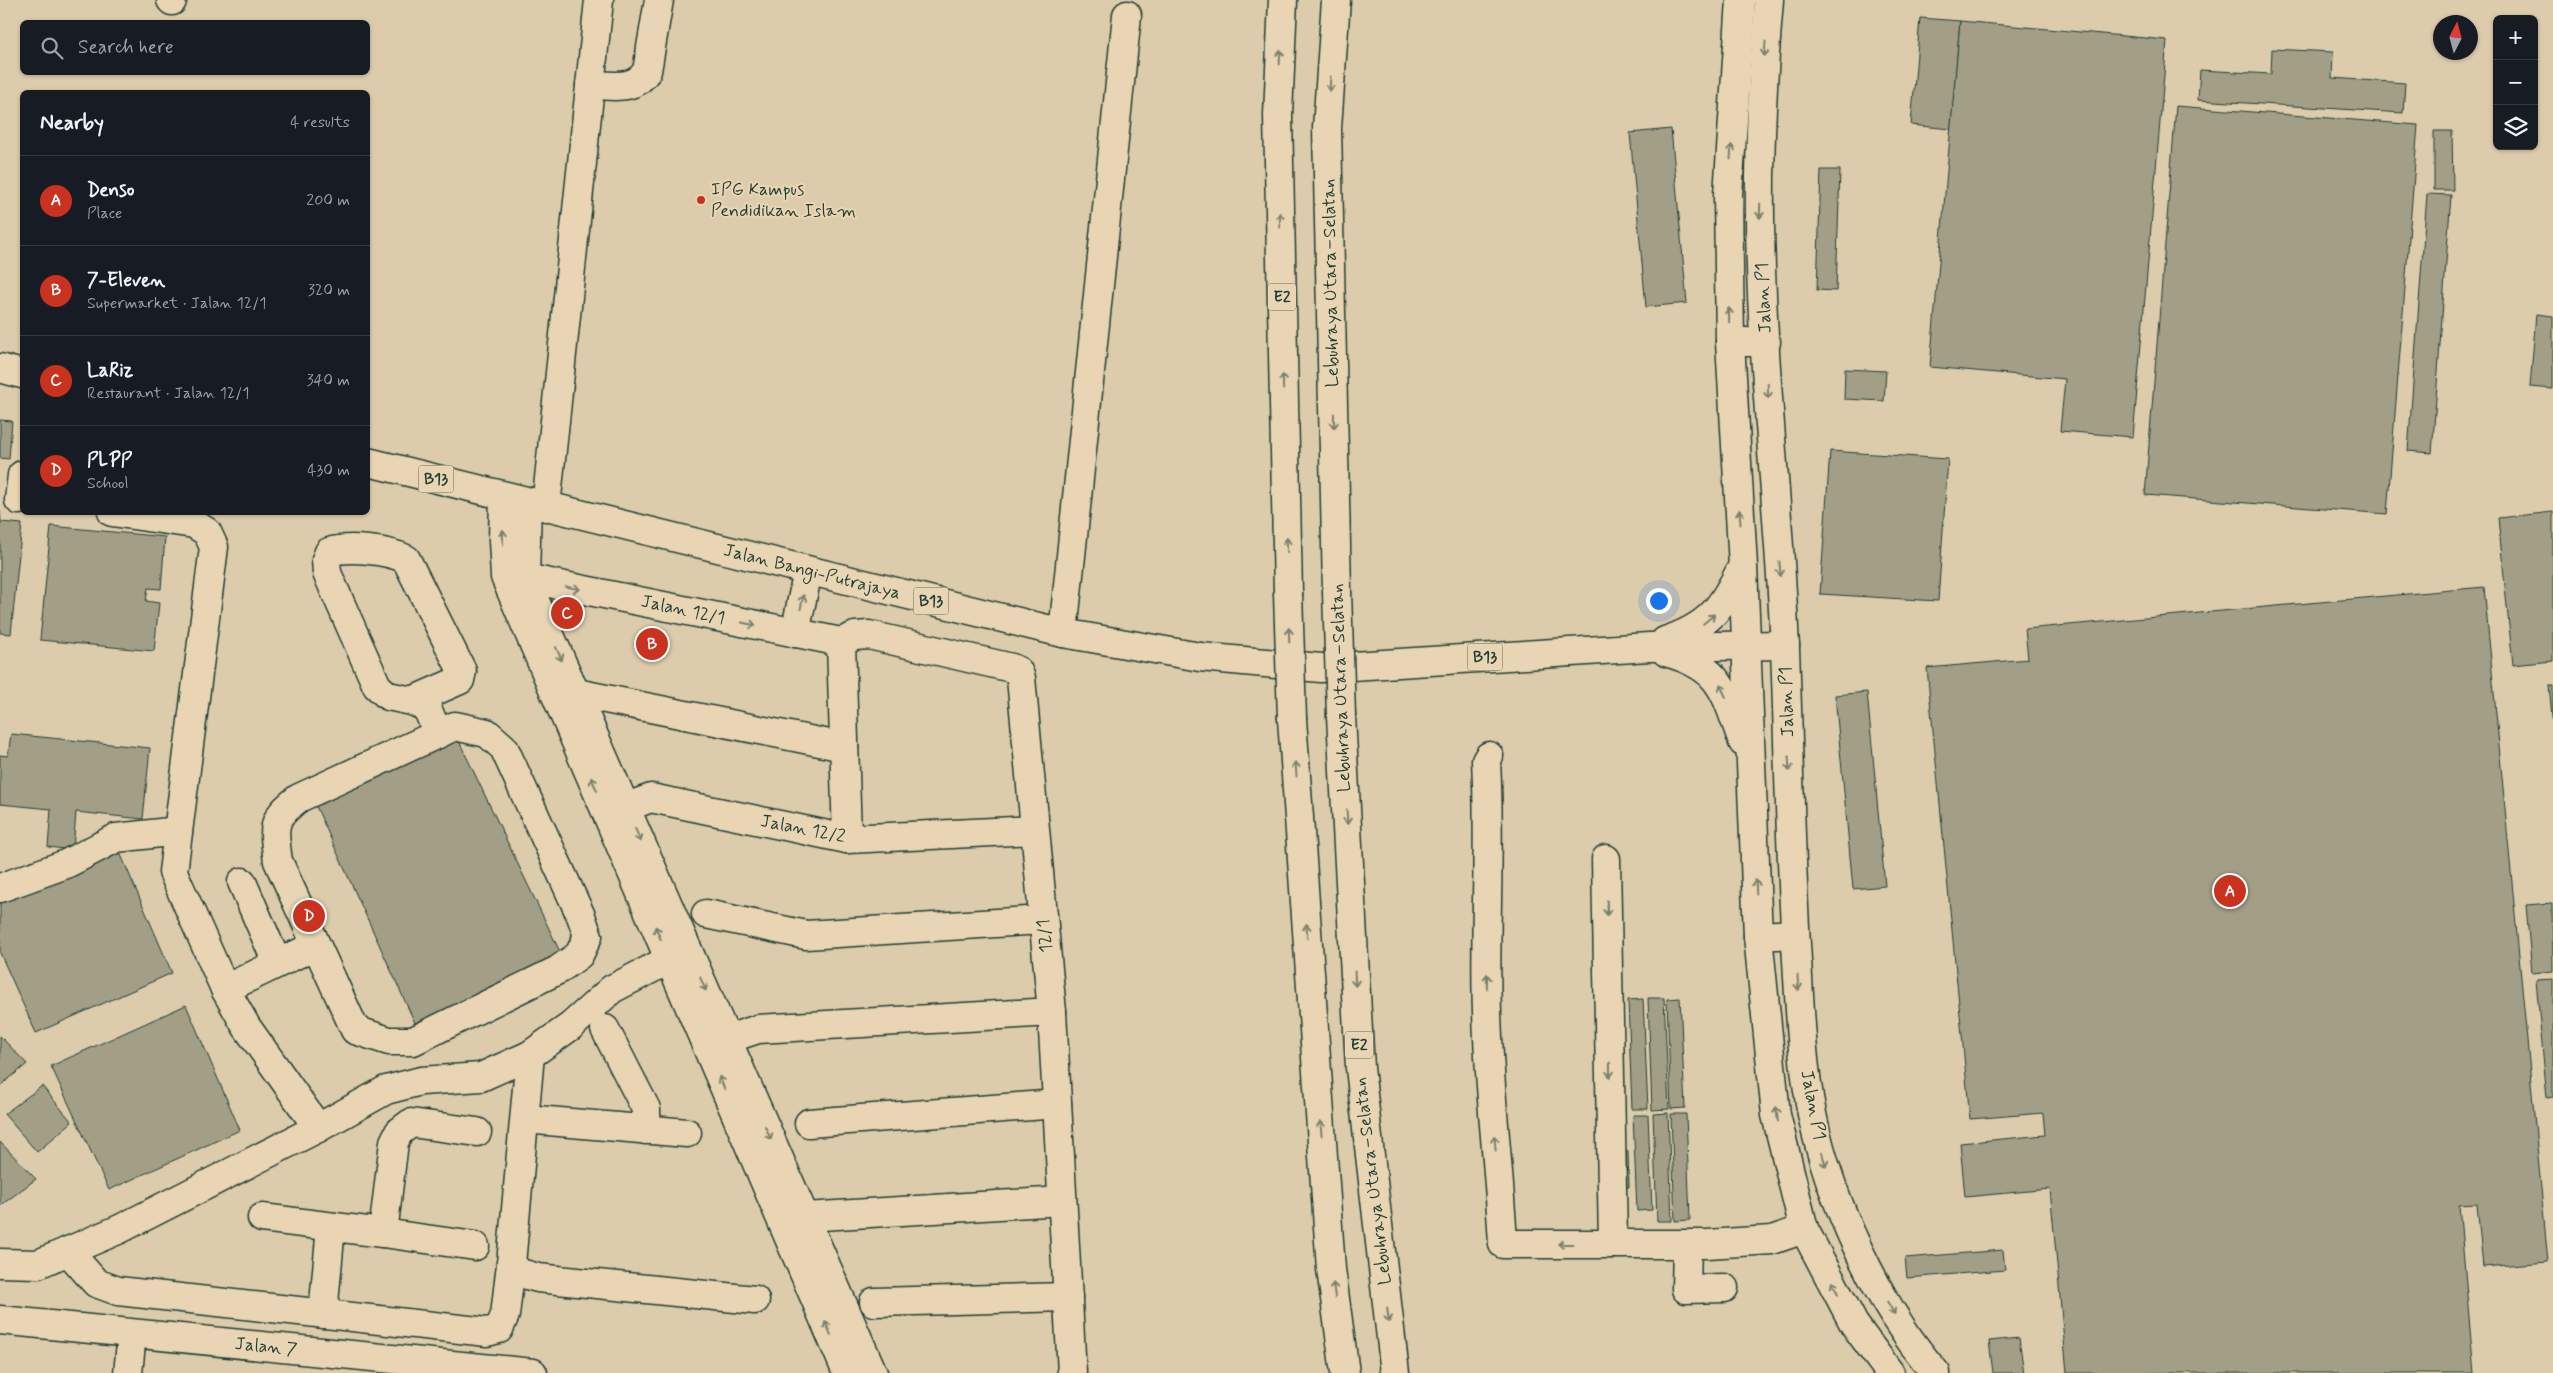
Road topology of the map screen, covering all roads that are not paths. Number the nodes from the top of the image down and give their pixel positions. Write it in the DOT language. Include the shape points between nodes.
graph roads {
  1 [pos="599,0"];
  2 [pos="659,0"];
  3 [pos="1283,0"];
  4 [pos="1336,0"];
  5 [pos="1741,0"];
  6 [pos="1769,0"];
  7 [pos="1127,15"];
  8 [pos="590,85"];
  9 [pos="1730,342"];
  10 [pos="1766,342"];
  11 [pos="0,368"];
  12 [pos="20,373"];
  13 [pos="370,463"];
  14 [pos="526,502"];
  15 [pos="132,515"];
  16 [pos="1743,566"];
  17 [pos="808,571"];
  18 [pos="525,578"];
  19 [pos="795,633"];
  20 [pos="1063,633"];
  21 [pos="841,642"];
  22 [pos="1785,645"];
  23 [pos="1746,646"];
  24 [pos="1649,647"];
  25 [pos="576,693"];
  26 [pos="412,701"];
  27 [pos="438,734"];
  28 [pos="844,747"];
  29 [pos="1489,756"];
  30 [pos="1753,769"];
  31 [pos="616,811"];
  32 [pos="1034,830"];
  33 [pos="178,831"];
  34 [pos="847,839"];
  35 [pos="1606,859"];
  36 [pos="242,882"];
  37 [pos="0,888"];
  38 [pos="706,914"];
  39 [pos="1043,920"];
  40 [pos="1795,934"];
  41 [pos="1758,936"];
  42 [pos="316,945"];
  43 [pos="679,954"];
  44 [pos="277,963"];
  45 [pos="225,989"];
  46 [pos="1052,1012"];
  47 [pos="606,1029"];
  48 [pos="717,1043"];
  49 [pos="530,1055"];
  50 [pos="1057,1104"];
  51 [pos="525,1119"];
  52 [pos="809,1122"];
  53 [pos="318,1128"];
  54 [pos="646,1130"];
  55 [pos="477,1132"];
  56 [pos="687,1133"];
  57 [pos="1062,1201"];
  58 [pos="805,1217"];
  59 [pos="262,1218"];
  60 [pos="331,1227"];
  61 [pos="1804,1229"];
  62 [pos="383,1233"];
  63 [pos="1613,1244"];
  64 [pos="1687,1245"];
  65 [pos="475,1246"];
  66 [pos="68,1251"];
  67 [pos="0,1263"];
  68 [pos="510,1264"];
  69 [pos="1724,1288"];
  70 [pos="1068,1297"];
  71 [pos="755,1300"];
  72 [pos="874,1302"];
  73 [pos="323,1314"];
  74 [pos="0,1320"];
  75 [pos="132,1334"];
  76 [pos="128,1373"];
  77 [pos="533,1373"];
  78 [pos="848,1373"];
  79 [pos="873,1373"];
  80 [pos="1072,1373"];
  81 [pos="1345,1373"];
  82 [pos="1395,1373"];
  83 [pos="1890,1373"];
  84 [pos="1936,1373"];
  1 -- 8 [label="main road"];
  2 -- 8 [label="main road" via="647,71 640,80 629,86"];
  81 -- 3 [label="main road, E2, one-way, bridge" via="1331,1269 1292,719 1278,115"];
  4 -- 82 [label="main road, Lebuhraya Utara–Selatan / E2, one-way, bridge" via="1327,128 1341,716 1360,1068"];
  9 -- 5 [label="main road, Jalan P1, one-way" via="1728,195"];
  6 -- 10 [label="main road, Jalan P1, one-way" via="1763,78 1760,219"];
  7 -- 20 [label="main road"];
  8 -- 14 [label="main road"];
  9 -- 10 [label="main road"];
  16 -- 9 [label="main road, Jalan P1, one-way"];
  10 -- 22 [label="main road, Jalan P1, one-way"];
  11 -- 12 [label="main road"];
  13 -- 14 [label="main road, Jalan Bangi-Putrajaya / B13"];
  14 -- 17 [label="main road, Jalan Bangi-Putrajaya / B13"];
  14 -- 18 [label="main road"];
  31 -- 14 [label="main road, one-way" via="505,577 502,540"];
  15 -- 33 [label="main road" via="194,524 207,532 214,547"];
  16 -- 23 [label="main road, Jalan P1"];
  24 -- 16 [label="main road, one-way" via="1689,633 1716,612"];
  19 -- 17 [label="main road, one-way"];
  17 -- 20 [label="main road, Jalan Bangi-Putrajaya / B13"];
  18 -- 19 [label="main road, Jalan 12/1, one-way"];
  18 -- 25 [label="main road, one-way"];
  19 -- 21 [label="main road, Jalan 12/1"];
  20 -- 24 [label="main road, Jalan Bangi-Putrajaya / B13" via="1200,657 1321,668"];
  21 -- 28 [label="main road"];
  21 -- 32 [label="main road, 12/1" via="869,635 1018,671"];
  22 -- 23 [label="main road, B13"];
  22 -- 40 [label="main road, Jalan P1, one-way"];
  23 -- 24 [label="main road, B13"];
  23 -- 30 [label="main road, Jalan P1"];
  30 -- 24 [label="main road, one-way" via="1718,680 1701,664"];
  25 -- 28 [label="main road"];
  25 -- 31 [label="main road"];
  26 -- 26 [label="main road" via="388,696 377,686 327,573 329,552 343,548 398,555 406,559 462,671 460,680"];
  26 -- 27 [label="main road" via="427,708"];
  27 -- 42 [label="main road" via="299,798 281,811 274,832 278,861"];
  27 -- 42 [label="main road" via="455,726 487,733 504,748 581,916 588,936 579,955 558,970 413,1041 389,1041 355,1030"];
  28 -- 34 [label="main road"];
  63 -- 29 [label="main road, one-way" via="1503,1244 1487,1011 1486,761"];
  41 -- 30 [label="main road, Jalan P1, one-way"];
  31 -- 34 [label="main road, Jalan 12/2" via="651,798"];
  31 -- 43 [label="main road"];
  32 -- 34 [label="main road, Jalan 12/2"];
  32 -- 39 [label="main road, 12/1"];
  33 -- 37 [label="main road" via="116,838 66,864"];
  33 -- 45 [label="main road" via="173,872"];
  35 -- 63 [label="main road, one-way"];
  36 -- 44 [label="main road"];
  38 -- 39 [label="main road" via="806,935"];
  39 -- 46 [label="main road, 12/1"];
  40 -- 41 [label="main road"];
  40 -- 84 [label="main road, Jalan P1, one-way" via="1802,1041 1812,1115 1831,1185 1868,1268 1914,1348"];
  61 -- 41 [label="main road, Jalan P1, one-way" via="1776,1115"];
  42 -- 44 [label="main road"];
  43 -- 48 [label="main road"];
  43 -- 49 [label="main road" via="612,989 571,1026"];
  44 -- 45 [label="main road"];
  45 -- 53 [label="main road" via="246,1026"];
  46 -- 48 [label="main road" via="758,1029"];
  46 -- 50 [label="main road, 12/1"];
  47 -- 54 [label="main road" via="646,1108"];
  48 -- 58 [label="main road, one-way"];
  78 -- 48 [label="main road, one-way"];
  49 -- 51 [label="main road"];
  49 -- 53 [label="main road" via="481,1077 421,1081 386,1090"];
  50 -- 52 [label="main road"];
  50 -- 57 [label="main road, 12/1"];
  51 -- 54 [label="main road"];
  51 -- 68 [label="main road"];
  53 -- 66 [label="main road" via="120,1229"];
  54 -- 56 [label="main road"];
  55 -- 62 [label="main road" via="411,1123 399,1132 394,1142"];
  57 -- 58 [label="main road"];
  57 -- 70 [label="main road, 12/1"];
  58 -- 79 [label="main road"];
  59 -- 60 [label="main road"];
  60 -- 62 [label="main road"];
  60 -- 73 [label="main road"];
  61 -- 64 [label="main road" via="1772,1240"];
  83 -- 61 [label="main road, Jalan P1, one-way" via="1854,1324"];
  62 -- 65 [label="main road"];
  63 -- 64 [label="main road"];
  64 -- 69 [label="main road" via="1686,1288"];
  66 -- 67 [label="main road" via="38,1264"];
  66 -- 73 [label="main road" via="96,1283 118,1291"];
  68 -- 71 [label="main road" via="520,1273 538,1278"];
  68 -- 73 [label="main road" via="505,1315 499,1329 487,1332"];
  70 -- 72 [label="main road"];
  70 -- 80 [label="main road, 12/1"];
  74 -- 75 [label="main road, Jalan 7"];
  75 -- 76 [label="main road"];
  75 -- 77 [label="main road, Jalan 7"];
}
